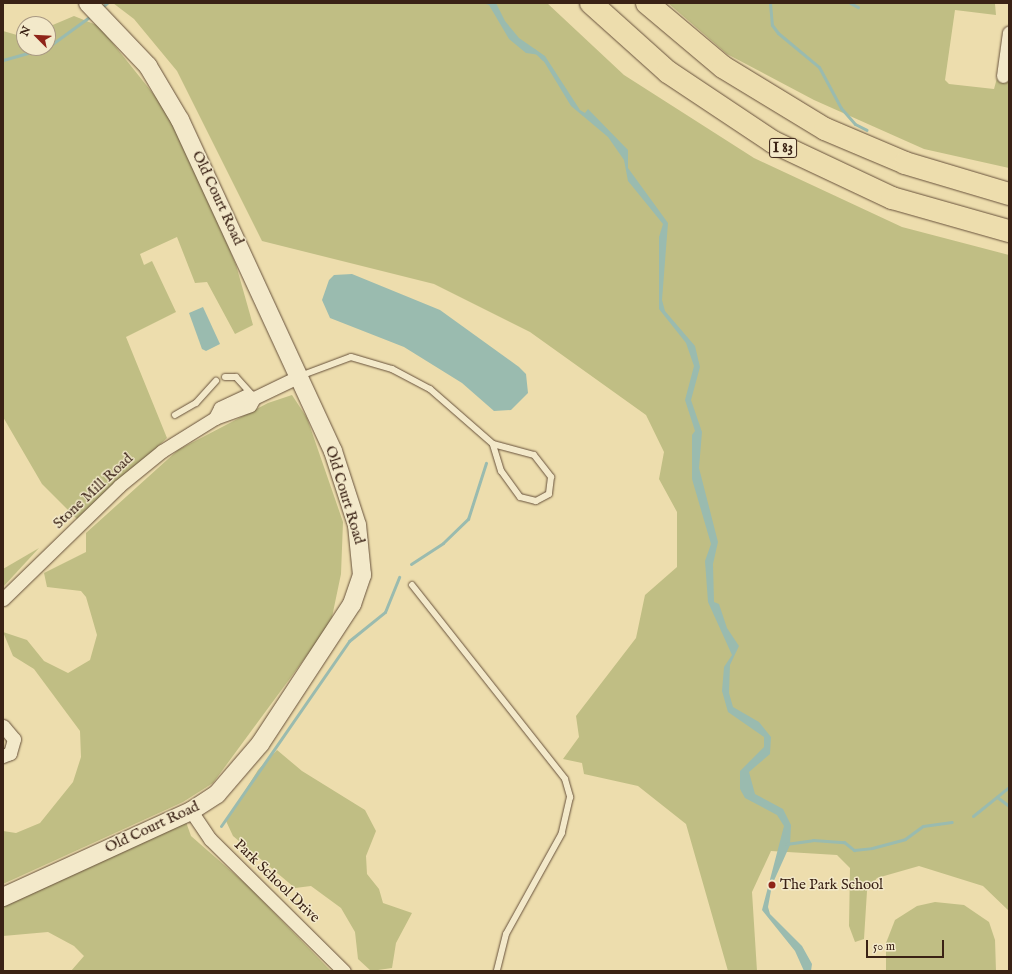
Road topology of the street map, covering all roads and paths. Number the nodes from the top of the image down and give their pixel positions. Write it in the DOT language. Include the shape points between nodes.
graph roads {
  1 [pos="88,3"];
  2 [pos="591,3"];
  3 [pos="647,3"];
  4 [pos="1009,32"];
  5 [pos="1003,76"];
  6 [pos="1009,194"];
  7 [pos="1009,231"];
  8 [pos="300,376"];
  9 [pos="225,377"];
  10 [pos="216,381"];
  11 [pos="254,398"];
  12 [pos="175,414"];
  13 [pos="493,444"];
  14 [pos="412,585"];
  15 [pos="3,599"];
  16 [pos="3,726"];
  17 [pos="3,756"];
  18 [pos="191,811"];
  19 [pos="3,897"];
  20 [pos="344,971"];
  21 [pos="497,971"];
  1 -- 8 [label="main road, Old Court Road" via="148,66 170,101"];
  2 -- 7 [label="highway, I 83" via="633,43 695,92 804,160 892,198"];
  3 -- 6 [label="highway, I 83" via="723,67 825,129 905,163"];
  4 -- 5 [label="street"];
  8 -- 11 [label="street, Stone Mill Road"];
  8 -- 13 [label="lane" via="351,357 377,362 430,389"];
  8 -- 18 [label="main road, Old Court Road" via="346,486 361,542 362,576 349,610 260,744 228,784"];
  9 -- 11 [label="lane" via="241,381"];
  10 -- 12 [label="lane" via="196,404"];
  11 -- 15 [label="street, Stone Mill Road" via="250,405 215,418 138,470"];
  13 -- 13 [label="lane" via="534,455 551,477 549,494 536,502 520,497 501,471"];
  14 -- 21 [label="lane" via="565,779 570,797 562,833 506,934"];
  16 -- 17 [label="street" via="14,739 10,753"];
  18 -- 19 [label="main road, Old Court Road"];
  18 -- 20 [label="street, Park School Drive" via="210,839"];
}
